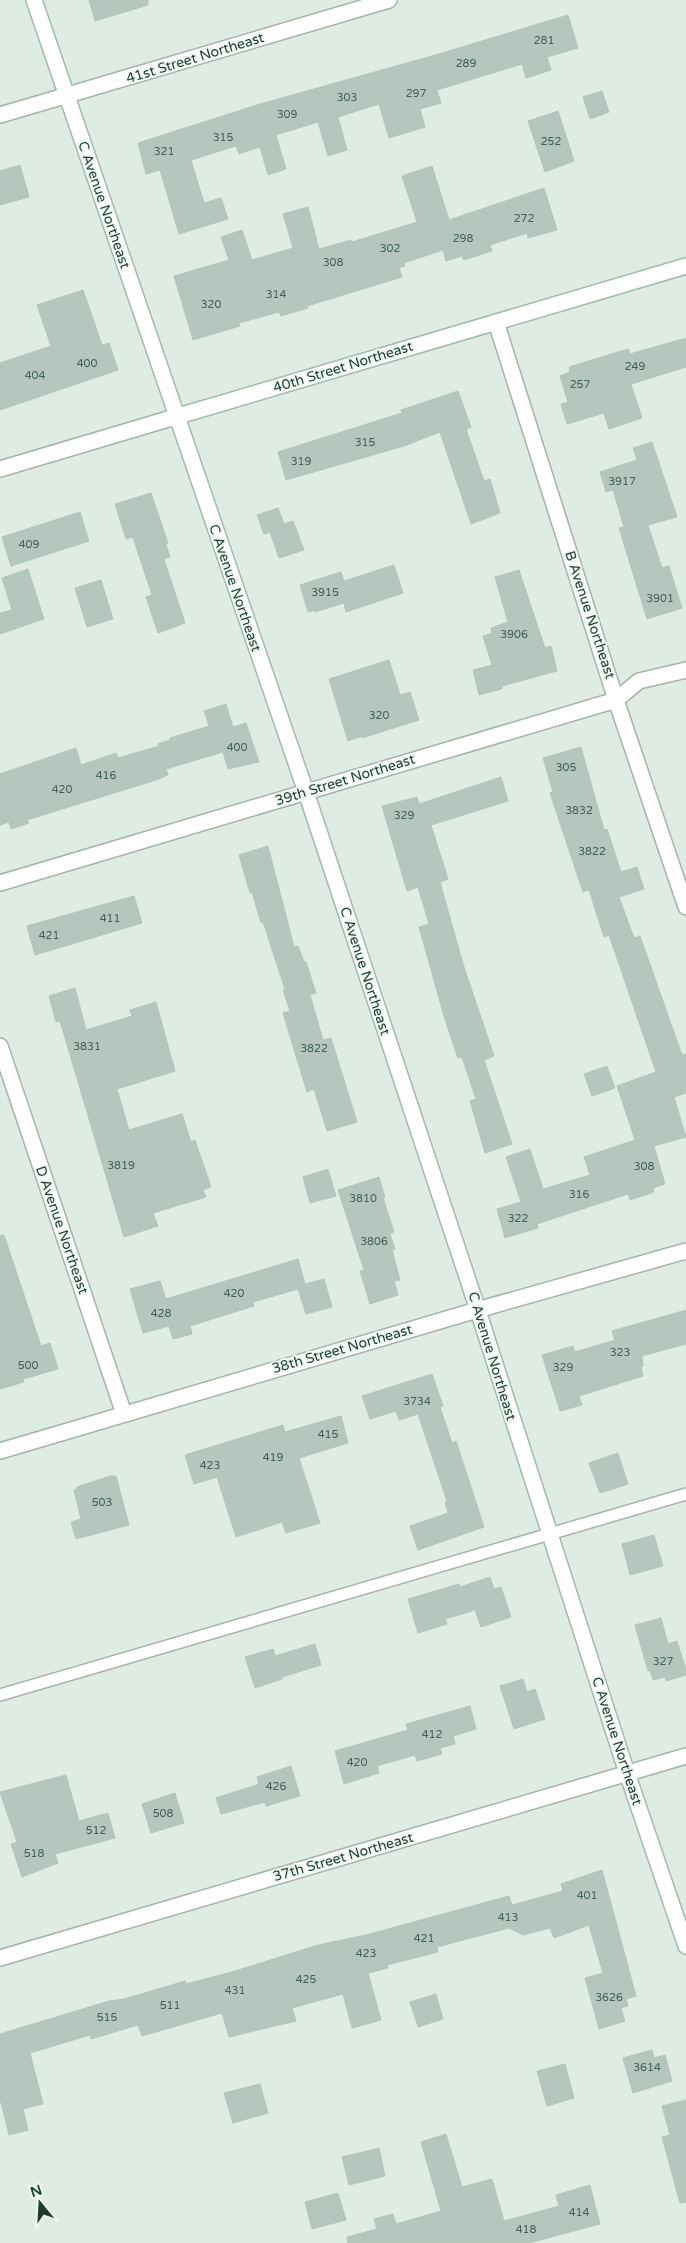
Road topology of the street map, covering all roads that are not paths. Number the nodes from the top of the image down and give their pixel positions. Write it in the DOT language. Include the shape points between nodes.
graph roads {
  1 [pos="34,0"];
  2 [pos="389,0"];
  3 [pos="67,95"];
  4 [pos="0,116"];
  5 [pos="686,266"];
  6 [pos="496,322"];
  7 [pos="176,417"];
  8 [pos="0,469"];
  9 [pos="686,670"];
  10 [pos="616,700"];
  11 [pos="306,792"];
  12 [pos="0,883"];
  13 [pos="686,907"];
  14 [pos="0,1046"];
  15 [pos="686,1251"];
  16 [pos="478,1310"];
  17 [pos="124,1414"];
  18 [pos="0,1451"];
  19 [pos="686,1494"];
  20 [pos="548,1534"];
  21 [pos="0,1695"];
  22 [pos="686,1756"];
  23 [pos="627,1773"];
  24 [pos="686,1946"];
  25 [pos="0,1958"];
  1 -- 3 [label="street, C Avenue Northeast"];
  2 -- 3 [label="street, 41st Street Northeast"];
  3 -- 4 [label="street, 41st Street Northeast"];
  3 -- 7 [label="street, C Avenue Northeast"];
  5 -- 6 [label="street, 40th Street Northeast"];
  6 -- 7 [label="street, 40th Street Northeast"];
  6 -- 10 [label="street, B Avenue Northeast"];
  7 -- 8 [label="street, 40th Street Northeast"];
  7 -- 11 [label="street, C Avenue Northeast"];
  9 -- 10 [label="street, 39th Street Northeast" via="639,681"];
  10 -- 11 [label="street, 39th Street Northeast"];
  10 -- 13 [label="street, B Avenue Northeast"];
  11 -- 12 [label="street, 39th Street Northeast"];
  11 -- 16 [label="street, C Avenue Northeast"];
  14 -- 17 [label="street, D Avenue Northeast"];
  15 -- 16 [label="street, 38th Street Northeast"];
  16 -- 17 [label="street, 38th Street Northeast"];
  16 -- 20 [label="street, C Avenue Northeast"];
  17 -- 18 [label="street, 38th Street Northeast"];
  19 -- 20 [label="lane"];
  20 -- 21 [label="lane"];
  20 -- 23 [label="street, C Avenue Northeast"];
  22 -- 23 [label="street, 37th Street Northeast"];
  23 -- 24 [label="street, C Avenue Northeast"];
  23 -- 25 [label="street, 37th Street Northeast"];
}
